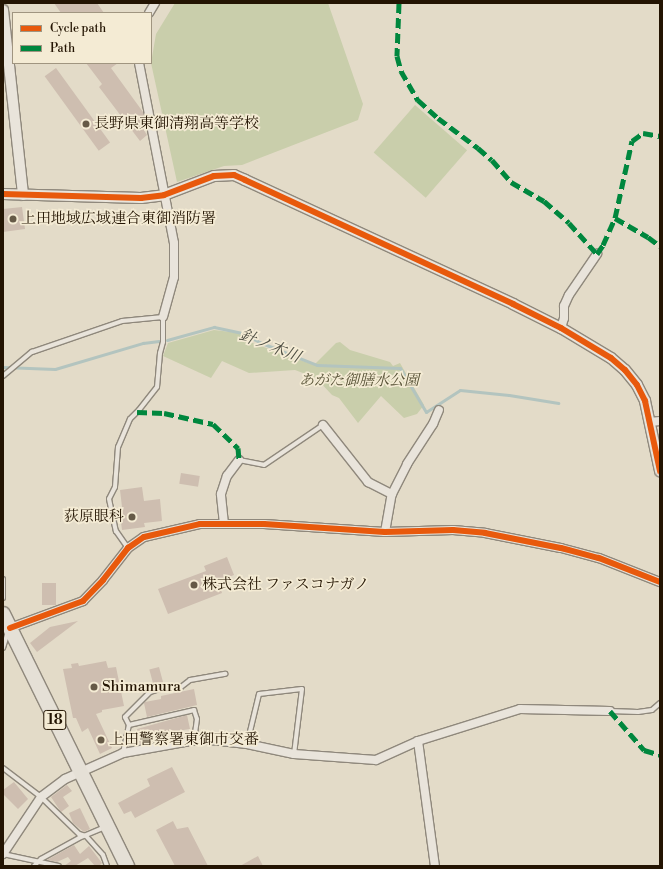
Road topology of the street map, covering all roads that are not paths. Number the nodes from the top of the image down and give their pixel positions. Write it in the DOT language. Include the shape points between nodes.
graph roads {
  1 [pos="155,3"];
  2 [pos="3,10"];
  3 [pos="150,12"];
  4 [pos="139,64"];
  5 [pos="7,69"];
  6 [pos="3,194"];
  7 [pos="23,195"];
  8 [pos="164,195"];
  9 [pos="597,254"];
  10 [pos="163,317"];
  11 [pos="561,328"];
  12 [pos="3,376"];
  13 [pos="439,410"];
  14 [pos="655,422"];
  15 [pos="323,425"];
  16 [pos="239,460"];
  17 [pos="660,471"];
  18 [pos="392,494"];
  19 [pos="224,524"];
  20 [pos="385,532"];
  21 [pos="128,548"];
  22 [pos="3,579"];
  23 [pos="660,582"];
  24 [pos="3,598"];
  25 [pos="3,614"];
  26 [pos="10,628"];
  27 [pos="3,648"];
  28 [pos="225,674"];
  29 [pos="660,703"];
  30 [pos="610,711"];
  31 [pos="129,725"];
  32 [pos="194,740"];
  33 [pos="418,741"];
  34 [pos="247,744"];
  35 [pos="123,753"];
  36 [pos="294,754"];
  37 [pos="3,768"];
  38 [pos="81,773"];
  39 [pos="41,797"];
  40 [pos="107,826"];
  41 [pos="86,836"];
  42 [pos="3,854"];
  43 [pos="35,864"];
  44 [pos="59,866"];
  45 [pos="107,866"];
  46 [pos="127,866"];
  47 [pos="435,866"];
  1 -- 3 [label="street"];
  2 -- 5 [label="street"];
  4 -- 8 [label="street"];
  5 -- 7 [label="street"];
  6 -- 7 [label="street"];
  7 -- 8 [label="street" via="141,198"];
  8 -- 10 [label="street" via="174,243 174,277"];
  8 -- 11 [label="street" via="214,176 234,175 465,280"];
  9 -- 11 [label="street" via="569,295 564,306"];
  10 -- 12 [label="lane" via="122,321 32,352"];
  10 -- 21 [label="lane" via="163,342 157,387 130,419 118,447 115,487 109,499 116,531"];
  11 -- 14 [label="street" via="597,349 625,370 637,385"];
  13 -- 18 [label="street"];
  14 -- 17 [label="street"];
  15 -- 16 [label="lane" via="264,465"];
  15 -- 18 [label="street" via="368,482"];
  16 -- 19 [label="street" via="227,476 221,494"];
  18 -- 20 [label="street"];
  19 -- 20 [label="street"];
  19 -- 21 [label="street" via="200,524 144,538"];
  20 -- 23 [label="street" via="453,530 485,533 599,558"];
  21 -- 26 [label="street" via="83,601"];
  22 -- 24 [label="lane"];
  25 -- 26 [label="highway, 18"];
  26 -- 27 [label="lane"];
  26 -- 38 [label="highway, 18"];
  28 -- 31 [label="lane" via="190,680 181,687 165,687 150,692 125,717"];
  29 -- 30 [label="lane" via="652,710"];
  30 -- 33 [label="street" via="520,709"];
  31 -- 32 [label="lane" via="194,710 197,719"];
  31 -- 35 [label="lane"];
  32 -- 34 [label="street"];
  32 -- 35 [label="street"];
  33 -- 36 [label="street" via="376,760"];
  33 -- 47 [label="street"];
  34 -- 36 [label="street"];
  34 -- 36 [label="lane" via="259,694 302,689"];
  35 -- 38 [label="street"];
  37 -- 39 [label="lane"];
  38 -- 39 [label="street" via="65,779"];
  38 -- 40 [label="highway, 18"];
  39 -- 41 [label="lane" via="79,834"];
  39 -- 42 [label="street"];
  40 -- 41 [label="lane"];
  40 -- 46 [label="highway, 18"];
  41 -- 43 [label="lane"];
  41 -- 45 [label="lane" via="103,855"];
  42 -- 43 [label="lane"];
  43 -- 44 [label="lane"];
}
